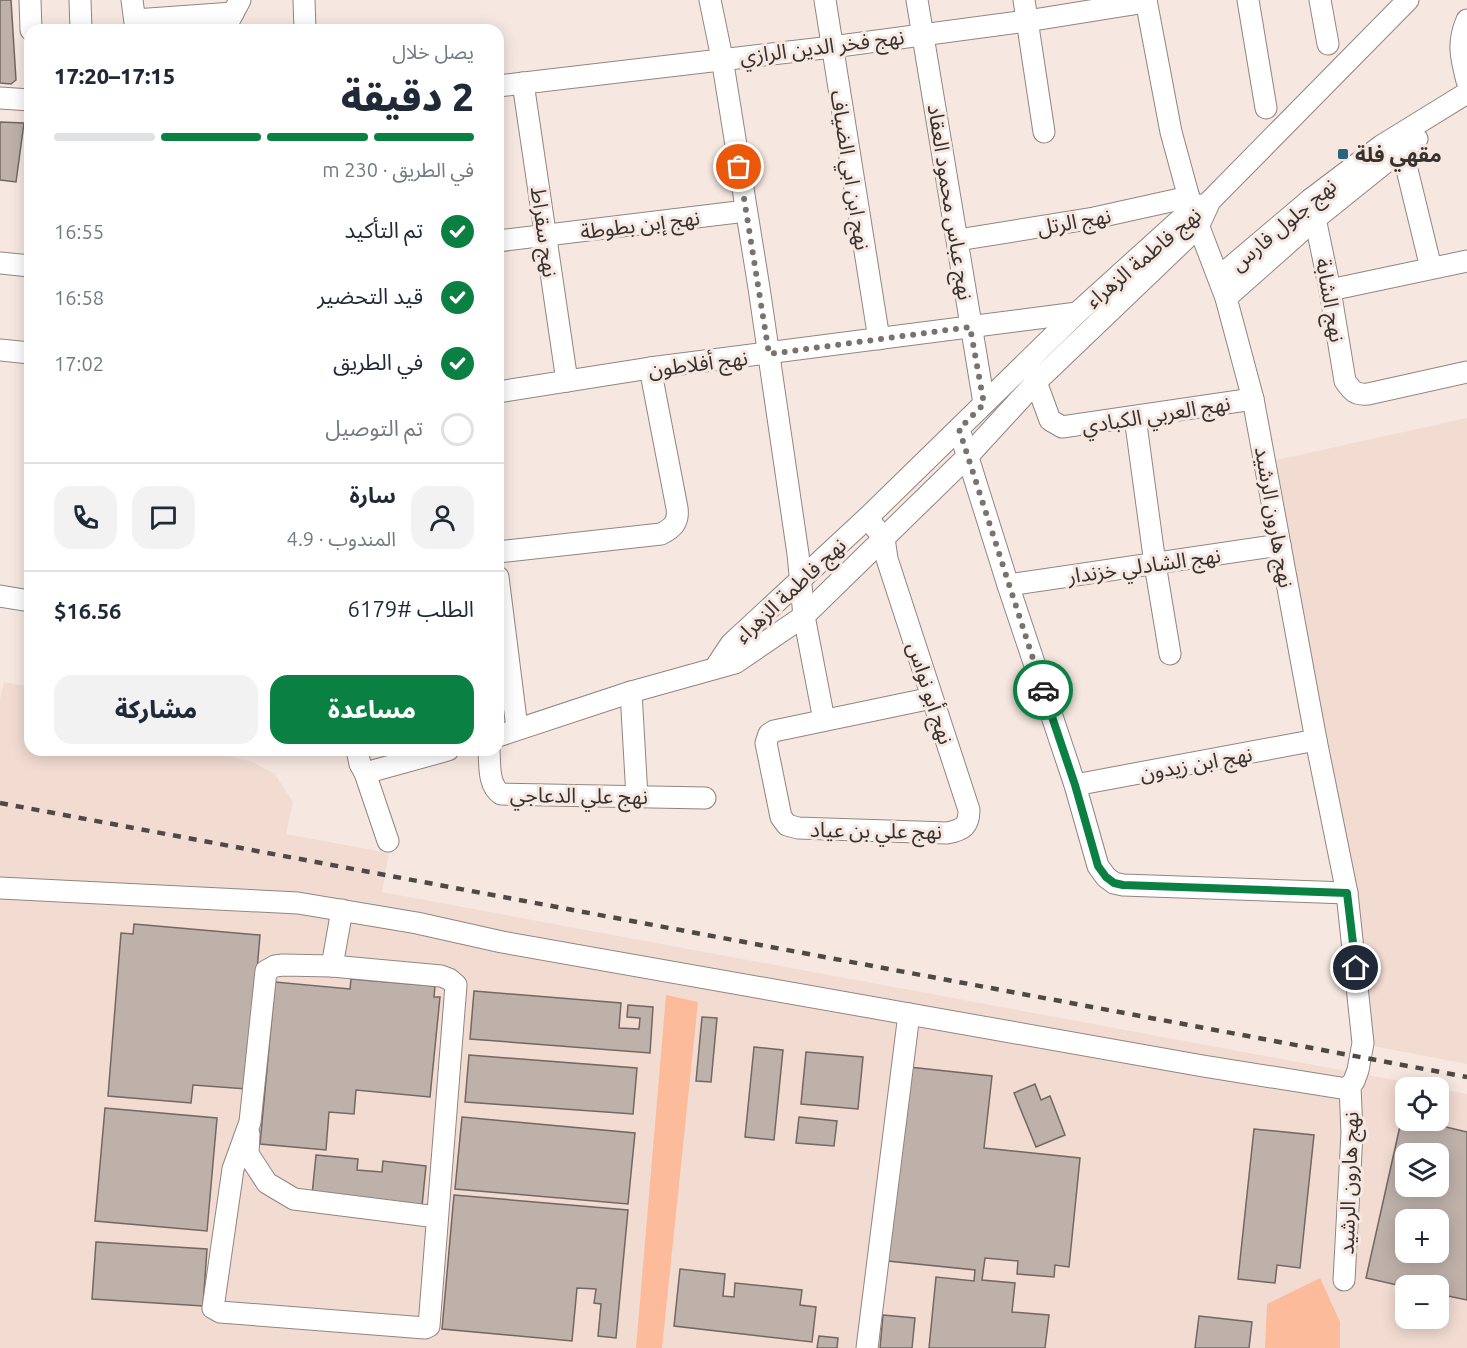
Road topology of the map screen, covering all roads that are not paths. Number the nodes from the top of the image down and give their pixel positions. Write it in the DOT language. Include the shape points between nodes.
graph roads {
  1 [pos="30,0"];
  2 [pos="80,0"];
  3 [pos="304,0"];
  4 [pos="710,0"];
  5 [pos="825,0"];
  6 [pos="917,0"];
  7 [pos="1248,0"];
  8 [pos="1320,0"];
  9 [pos="1408,0"];
  10 [pos="1146,1"];
  11 [pos="1025,10"];
  12 [pos="232,14"];
  13 [pos="134,17"];
  14 [pos="1467,20"];
  15 [pos="31,24"];
  16 [pos="81,24"];
  17 [pos="305,24"];
  18 [pos="923,34"];
  19 [pos="1328,44"];
  20 [pos="832,47"];
  21 [pos="722,58"];
  22 [pos="1467,81"];
  23 [pos="523,82"];
  24 [pos="504,85"];
  25 [pos="1467,93"];
  26 [pos="0,98"];
  27 [pos="24,100"];
  28 [pos="1266,108"];
  29 [pos="1467,109"];
  30 [pos="1044,132"];
  31 [pos="1402,148"];
  32 [pos="1197,209"];
  33 [pos="1313,209"];
  34 [pos="746,211"];
  35 [pos="547,235"];
  36 [pos="504,240"];
  37 [pos="958,240"];
  38 [pos="1467,261"];
  39 [pos="0,263"];
  40 [pos="24,265"];
  41 [pos="1431,268"];
  42 [pos="1219,277"];
  43 [pos="1330,290"];
  44 [pos="1226,298"];
  45 [pos="1077,313"];
  46 [pos="970,327"];
  47 [pos="879,339"];
  48 [pos="0,350"];
  49 [pos="24,352"];
  50 [pos="769,354"];
  51 [pos="1029,362"];
  52 [pos="650,368"];
  53 [pos="1467,372"];
  54 [pos="567,381"];
  55 [pos="1036,382"];
  56 [pos="504,391"];
  57 [pos="1253,399"];
  58 [pos="984,404"];
  59 [pos="1135,417"];
  60 [pos="959,429"];
  61 [pos="968,456"];
  62 [pos="867,518"];
  63 [pos="851,534"];
  64 [pos="884,537"];
  65 [pos="1280,545"];
  66 [pos="504,551"];
  67 [pos="878,556"];
  68 [pos="1155,564"];
  69 [pos="800,582"];
  70 [pos="1008,585"];
  71 [pos="0,596"];
  72 [pos="24,600"];
  73 [pos="804,616"];
  74 [pos="1170,654"];
  75 [pos="715,668"];
  76 [pos="504,670"];
  77 [pos="631,693"];
  78 [pos="932,699"];
  79 [pos="824,720"];
  80 [pos="508,732"];
  81 [pos="1316,740"];
  82 [pos="358,756"];
  83 [pos="426,756"];
  84 [pos="490,756"];
  85 [pos="365,773"];
  86 [pos="1075,785"];
  87 [pos="637,797"];
  88 [pos="705,798"];
  89 [pos="964,826"];
  90 [pos="387,841"];
  91 [pos="0,888"];
  92 [pos="1347,893"];
  93 [pos="342,910"];
  94 [pos="332,966"];
  95 [pos="909,1014"];
  96 [pos="1350,1086"];
  97 [pos="250,1122"];
  98 [pos="437,1217"];
  99 [pos="1344,1280"];
  100 [pos="867,1348"];
  1 -- 15 [label="street"];
  2 -- 16 [label="street"];
  3 -- 17 [label="street"];
  4 -- 21 [label="street"];
  5 -- 20 [label="street, نهج ابن ابي الضياف"];
  6 -- 18 [label="street, نهج عباس محمود العقاد"];
  7 -- 28 [label="street"];
  8 -- 19 [label="street"];
  9 -- 32 [label="street"];
  10 -- 11 [label="street, نهج فخر الدين الرازي"];
  10 -- 32 [label="street, نهج هارون الرشيد" via="1172,132"];
  11 -- 18 [label="street, نهج فخر الدين الرازي"];
  11 -- 30 [label="street"];
  12 -- 13 [label="street"];
  14 -- 22 [label="street" via="1460,52"];
  18 -- 20 [label="street, نهج فخر الدين الرازي"];
  18 -- 37 [label="street, نهج عباس محمود العقاد"];
  20 -- 21 [label="street, نهج فخر الدين الرازي"];
  20 -- 47 [label="street, نهج ابن ابي الضياف"];
  21 -- 23 [label="street, نهج فخر الدين الرازي"];
  21 -- 34 [label="street"];
  23 -- 24 [label="street, نهج فخر الدين الرازي"];
  23 -- 35 [label="street, نهج سقراط"];
  25 -- 33 [label="street, نهج جلول فارس" via="1381,146"];
  26 -- 27 [label="street"];
  29 -- 31 [label="street, نهج جلول فارس"];
  31 -- 33 [label="street, نهج جلول فارس"];
  31 -- 41 [label="street"];
  32 -- 37 [label="street, نهج الرتل" via="1094,218"];
  32 -- 42 [label="street, نهج هارون الرشيد"];
  32 -- 45 [label="street, نهج فاطمة الزهراء"];
  32 -- 55 [label="street, نهج فاطمة الزهراء"];
  33 -- 42 [label="street, نهج جلول فارس"];
  33 -- 43 [label="street, نهج الشابة"];
  33 -- 44 [label="street, نهج جلول فارس"];
  34 -- 35 [label="street, نهج إبن بطوطة"];
  34 -- 50 [label="street"];
  35 -- 36 [label="street, نهج إبن بطوطة"];
  35 -- 54 [label="street, نهج سقراط"];
  37 -- 46 [label="street, نهج عباس محمود العقاد"];
  38 -- 41 [label="street"];
  39 -- 40 [label="street"];
  41 -- 43 [label="street"];
  42 -- 44 [label="street, نهج هارون الرشيد"];
  43 -- 53 [label="street, نهج الشابة" via="1345,381 1352,392 1359,395"];
  44 -- 57 [label="street, نهج هارون الرشيد"];
  45 -- 46 [label="street, نهج أفلاطون"];
  45 -- 51 [label="street, نهج فاطمة الزهراء"];
  46 -- 47 [label="street, نهج أفلاطون"];
  46 -- 58 [label="street, نهج عباس محمود العقاد"];
  47 -- 50 [label="street, نهج أفلاطون"];
  48 -- 49 [label="street"];
  50 -- 52 [label="street, نهج أفلاطون"];
  50 -- 69 [label="street"];
  51 -- 55 [label="street, نهج العربي الكبادي"];
  51 -- 58 [label="street, نهج فاطمة الزهراء"];
  52 -- 54 [label="street, نهج أفلاطون"];
  52 -- 66 [label="street" via="677,508 675,525 661,534"];
  54 -- 56 [label="street, نهج أفلاطون"];
  55 -- 59 [label="street, نهج العربي الكبادي" via="1050,420 1062,428"];
  55 -- 61 [label="street, نهج فاطمة الزهراء"];
  57 -- 59 [label="street, نهج العربي الكبادي"];
  57 -- 65 [label="street, نهج هارون الرشيد"];
  58 -- 60 [label="street, نهج فاطمة الزهراء"];
  59 -- 68 [label="street"];
  60 -- 61 [label="street"];
  60 -- 62 [label="street, نهج فاطمة الزهراء"];
  61 -- 64 [label="street, نهج فاطمة الزهراء"];
  61 -- 70 [label="street"];
  62 -- 63 [label="street, نهج فاطمة الزهراء"];
  62 -- 64 [label="street"];
  63 -- 67 [label="street"];
  63 -- 69 [label="street, نهج فاطمة الزهراء"];
  64 -- 67 [label="street, نهج فاطمة الزهراء"];
  65 -- 68 [label="street, نهج الشادلي خزندار"];
  65 -- 81 [label="street, نهج هارون الرشيد"];
  67 -- 73 [label="street, نهج فاطمة الزهراء"];
  67 -- 78 [label="street, نهج أبو نواس"];
  68 -- 70 [label="street, نهج الشادلي خزندار"];
  68 -- 74 [label="street"];
  69 -- 73 [label="street"];
  69 -- 75 [label="street, نهج فاطمة الزهراء" via="731,644"];
  70 -- 86 [label="street"];
  71 -- 72 [label="street"];
  73 -- 75 [label="street, نهج فاطمة الزهراء" via="746,657"];
  73 -- 79 [label="street"];
  75 -- 77 [label="street, نهج فاطمة الزهراء"];
  76 -- 80 [label="street"];
  77 -- 80 [label="street, نهج فاطمة الزهراء"];
  77 -- 87 [label="street"];
  78 -- 79 [label="street"];
  78 -- 89 [label="street, نهج أبو نواس" via="969,810"];
  79 -- 89 [label="street, نهج علي بن عياد" via="769,734 766,743 781,817 788,825 947,833"];
  81 -- 86 [label="street, نهج ابن زيدون"];
  81 -- 92 [label="street, نهج هارون الرشيد"];
  82 -- 85 [label="street"];
  83 -- 85 [label="street"];
  84 -- 87 [label="street, نهج علي الدعاجي" via="492,783 501,794"];
  85 -- 90 [label="street"];
  86 -- 92 [label="street" via="1098,866 1114,883"];
  87 -- 88 [label="street, نهج علي الدعاجي"];
  91 -- 93 [label="street" via="298,903"];
  92 -- 96 [label="street, نهج هارون الرشيد" via="1363,1043 1358,1071"];
  93 -- 94 [label="street"];
  93 -- 95 [label="street"];
  94 -- 97 [label="street" via="283,965 266,971"];
  94 -- 98 [label="street" via="441,976 456,985"];
  95 -- 96 [label="street" via="1203,1066 1345,1089"];
  95 -- 100 [label="street"];
  96 -- 99 [label="street, نهج هارون الرشيد" via="1352,1133"];
  97 -- 98 [label="street" via="248,1154 267,1183 294,1199"];
  97 -- 98 [label="street" via="233,1169 213,1308 216,1311 425,1328 429,1326"];
}
